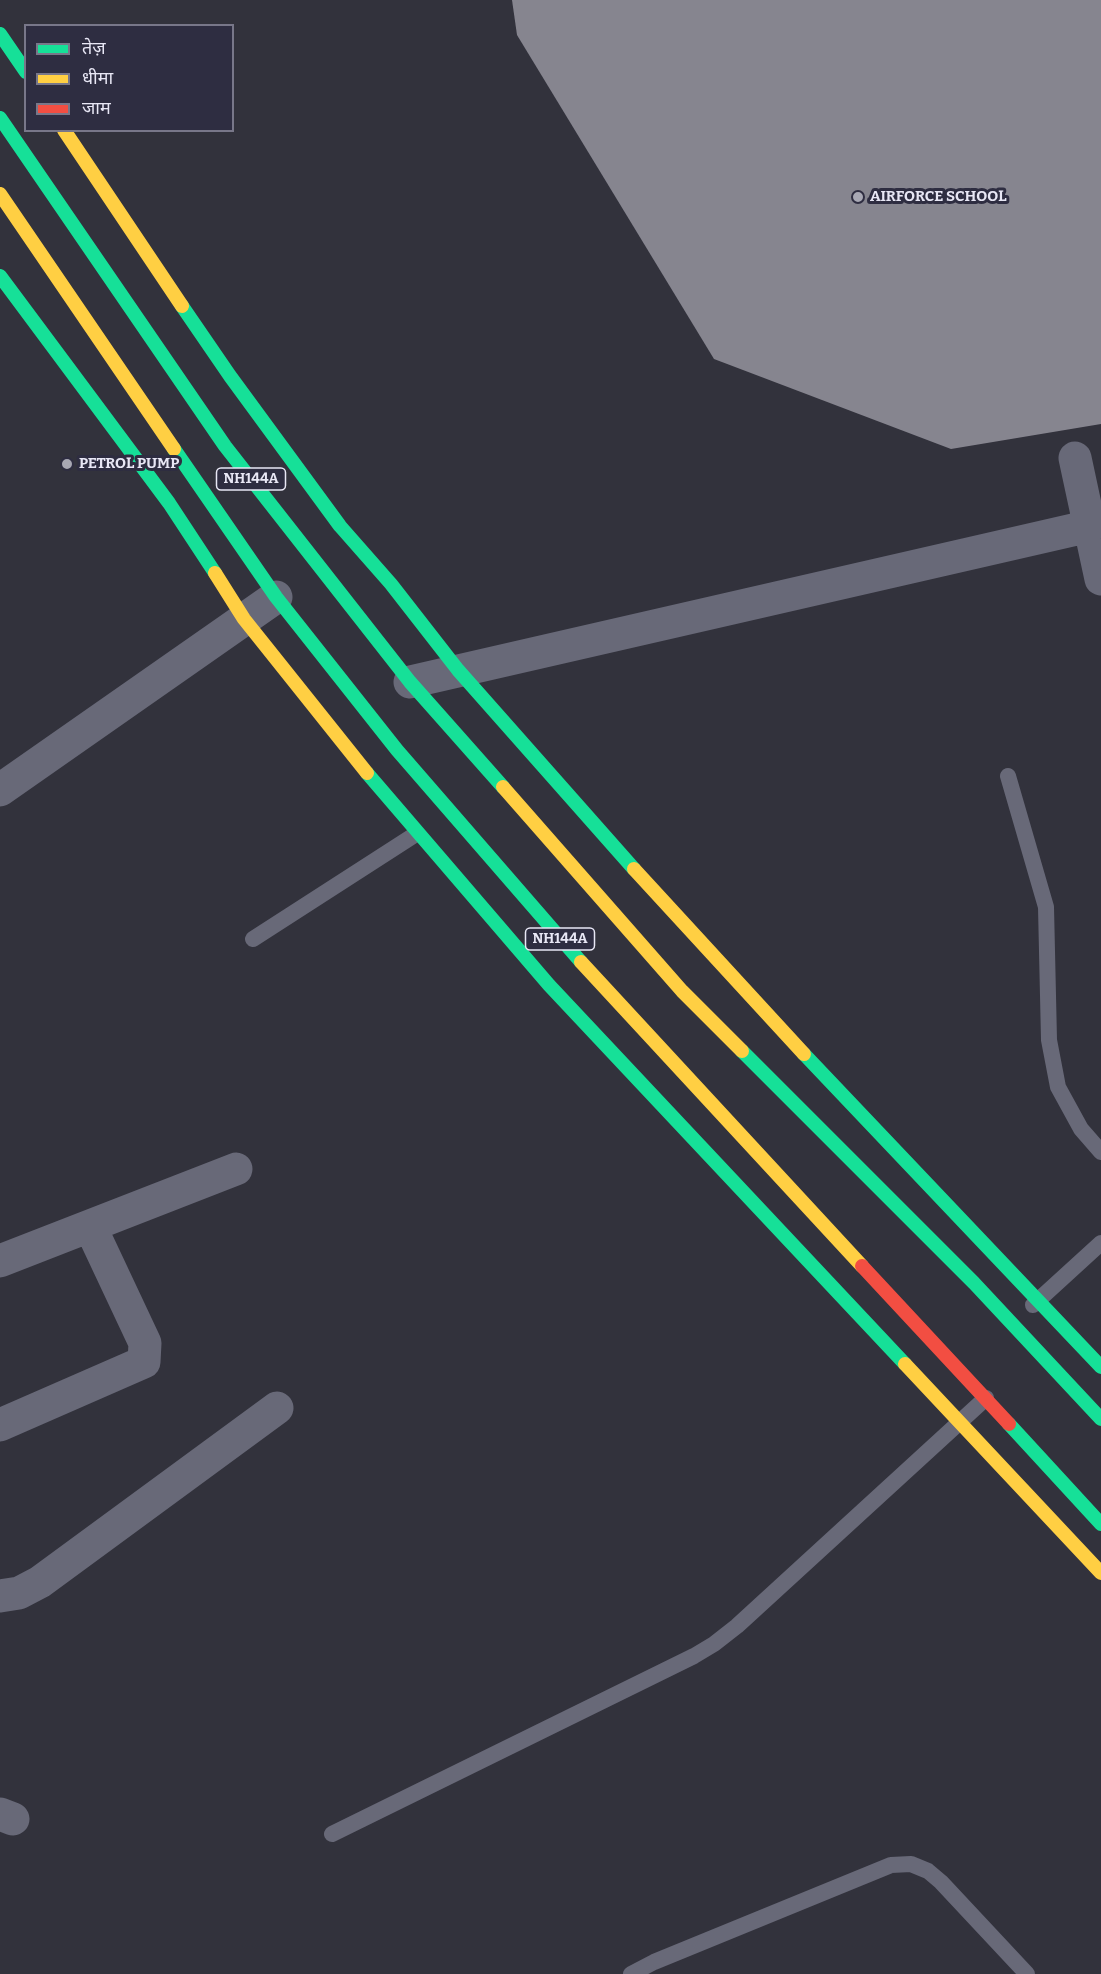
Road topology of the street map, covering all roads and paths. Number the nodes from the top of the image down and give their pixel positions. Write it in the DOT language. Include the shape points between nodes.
graph roads {
  1 [pos="0,34"];
  2 [pos="24,69"];
  3 [pos="0,118"];
  4 [pos="65,132"];
  5 [pos="84,161"];
  6 [pos="82,184"];
  7 [pos="0,194"];
  8 [pos="80,207"];
  9 [pos="78,230"];
  10 [pos="49,267"];
  11 [pos="0,276"];
  12 [pos="47,290"];
  13 [pos="45,312"];
  14 [pos="43,335"];
  15 [pos="1075,458"];
  16 [pos="1089,526"];
  17 [pos="1101,574"];
  18 [pos="276,597"];
  19 [pos="244,619"];
  20 [pos="458,670"];
  21 [pos="410,682"];
  22 [pos="1008,776"];
  23 [pos="0,790"];
  24 [pos="417,834"];
  25 [pos="253,939"];
  26 [pos="1101,1152"];
  27 [pos="236,1169"];
  28 [pos="90,1226"];
  29 [pos="1101,1243"];
  30 [pos="0,1261"];
  31 [pos="1037,1302"];
  32 [pos="1013,1324"];
  33 [pos="1101,1367"];
  34 [pos="986,1398"];
  35 [pos="277,1408"];
  36 [pos="1101,1419"];
  37 [pos="960,1422"];
  38 [pos="0,1425"];
  39 [pos="1101,1524"];
  40 [pos="1101,1573"];
  41 [pos="0,1596"];
  42 [pos="332,1834"];
  43 [pos="631,1974"];
  44 [pos="1027,1974"];
  1 -- 2 [label="highway"];
  3 -- 9 [label="highway, NH144A"];
  4 -- 5 [label="highway"];
  5 -- 6 [label="highway"];
  5 -- 20 [label="highway" via="230,376 340,526 386,587"];
  7 -- 10 [label="highway, NH144A"];
  8 -- 9 [label="highway"];
  9 -- 21 [label="highway, NH144A" via="220,449 357,605"];
  10 -- 12 [label="highway"];
  10 -- 18 [label="highway, NH144A" via="190,465"];
  11 -- 14 [label="highway"];
  13 -- 14 [label="highway"];
  14 -- 19 [label="highway" via="169,503"];
  15 -- 16 [label="street"];
  16 -- 17 [label="street"];
  16 -- 20 [label="street"];
  18 -- 19 [label="street"];
  18 -- 34 [label="highway, NH144A" via="397,750 555,934"];
  19 -- 23 [label="street"];
  19 -- 24 [label="highway"];
  20 -- 21 [label="street"];
  20 -- 31 [label="highway" via="643,880"];
  21 -- 32 [label="highway, NH144A" via="682,991"];
  22 -- 26 [label="lane" via="1047,907 1049,1040 1058,1087 1081,1129"];
  24 -- 25 [label="lane"];
  24 -- 37 [label="highway" via="549,985"];
  27 -- 28 [label="street"];
  28 -- 30 [label="street"];
  28 -- 38 [label="street" via="145,1343 144,1362"];
  29 -- 31 [label="lane"];
  31 -- 32 [label="lane"];
  31 -- 33 [label="highway"];
  32 -- 36 [label="highway, NH144A"];
  34 -- 37 [label="lane"];
  34 -- 39 [label="highway, NH144A"];
  35 -- 41 [label="street" via="40,1582 19,1593"];
  37 -- 40 [label="highway"];
  37 -- 42 [label="lane" via="714,1644"];
  43 -- 44 [label="lane" via="891,1865 911,1864 941,1882"];
}
